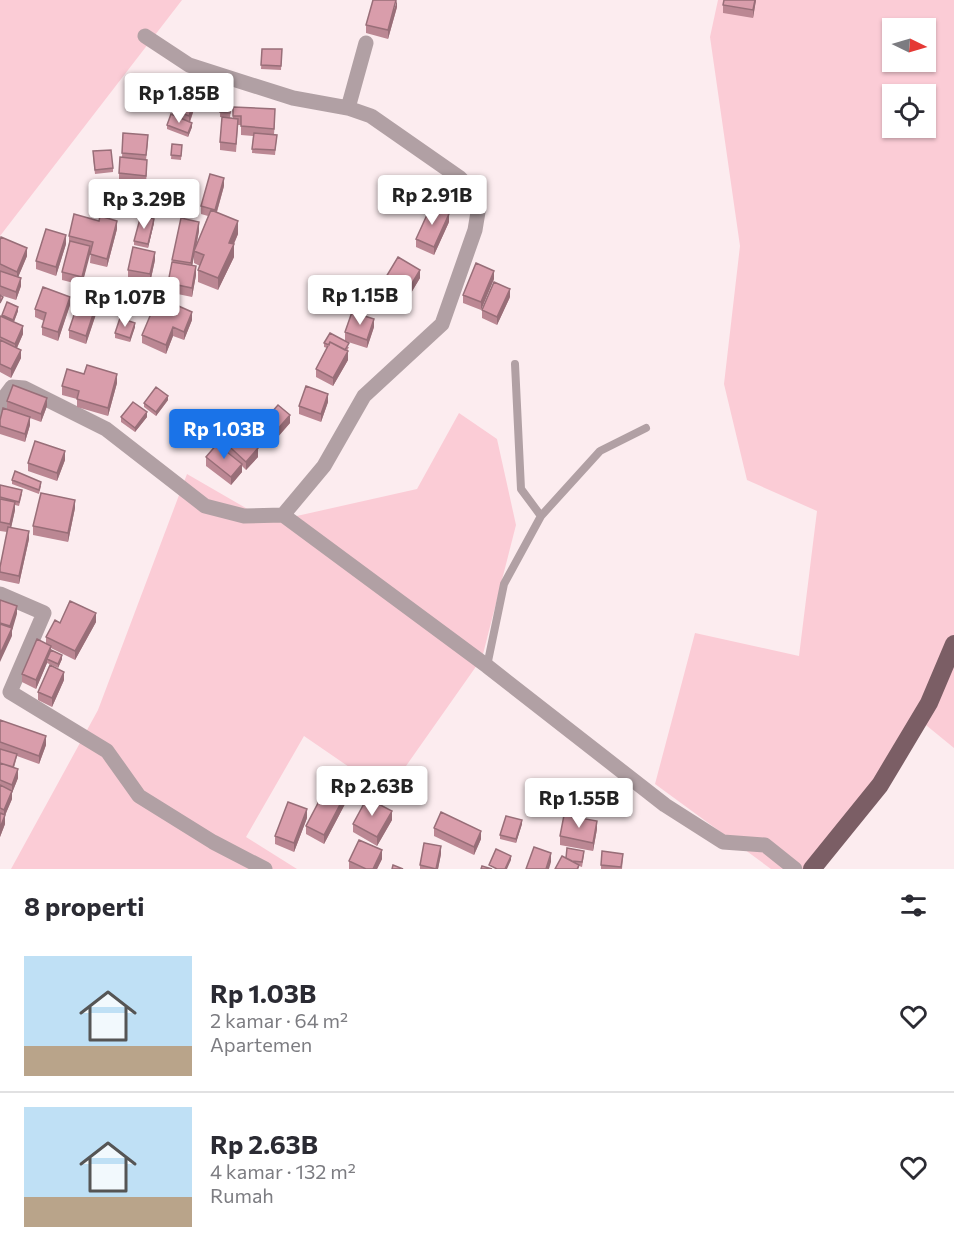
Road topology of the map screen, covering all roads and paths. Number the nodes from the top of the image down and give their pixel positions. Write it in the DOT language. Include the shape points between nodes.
graph roads {
  1 [pos="145,36"];
  2 [pos="366,43"];
  3 [pos="348,108"];
  4 [pos="515,364"];
  5 [pos="0,411"];
  6 [pos="646,428"];
  7 [pos="283,515"];
  8 [pos="541,516"];
  9 [pos="0,594"];
  10 [pos="954,644"];
  11 [pos="487,666"];
  12 [pos="266,869"];
  13 [pos="795,869"];
  14 [pos="812,869"];
  1 -- 3 [label="street" via="197,68 293,98"];
  2 -- 3 [label="street"];
  3 -- 7 [label="street" via="371,116 460,178 472,191 478,212 442,324 364,396 324,466"];
  4 -- 8 [label="lane" via="521,489"];
  5 -- 7 [label="street" via="12,387 24,388 106,429 205,506 244,516"];
  6 -- 8 [label="lane" via="600,451"];
  7 -- 11 [label="street"];
  8 -- 11 [label="lane" via="504,584"];
  9 -- 12 [label="street" via="44,613 10,692 107,751 139,796 213,842"];
  10 -- 14 [label="main road" via="929,703 880,785"];
  11 -- 13 [label="street" via="675,811 723,842 765,845"];
}
